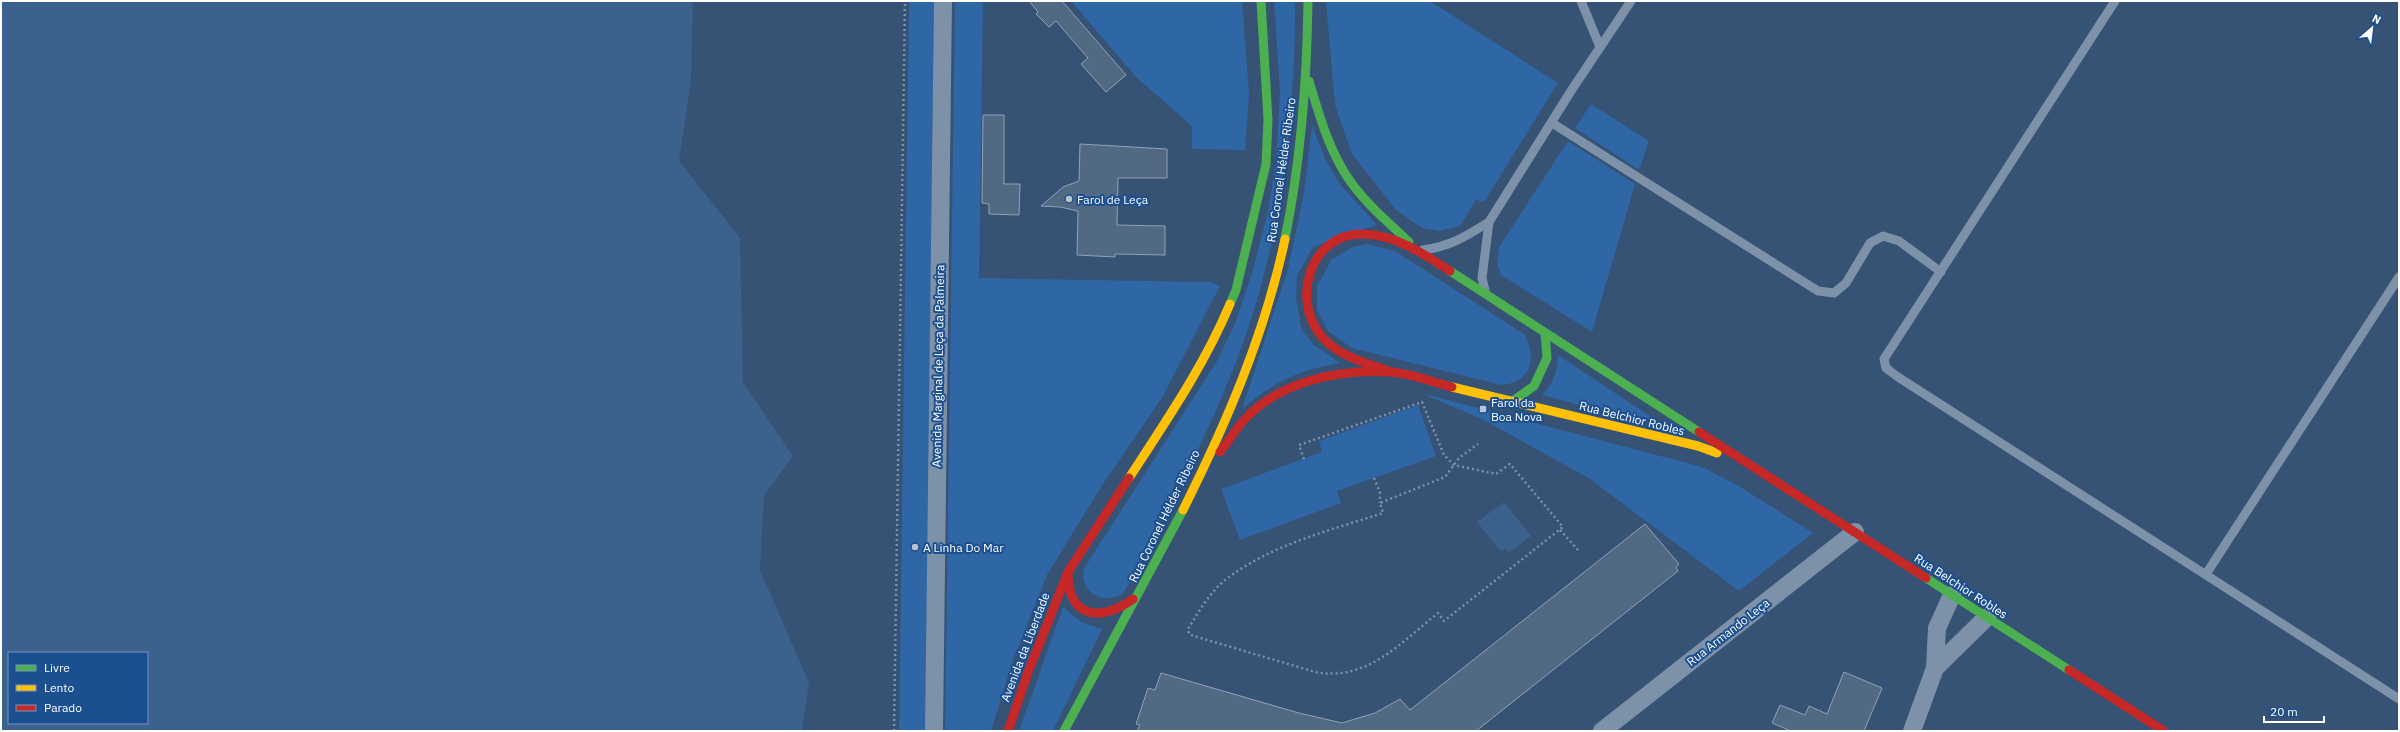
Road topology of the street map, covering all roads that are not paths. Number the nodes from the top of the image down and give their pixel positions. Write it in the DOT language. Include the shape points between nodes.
graph roads {
  1 [pos="942,1"];
  2 [pos="1261,1"];
  3 [pos="1308,1"];
  4 [pos="1581,1"];
  5 [pos="1630,1"];
  6 [pos="2115,1"];
  7 [pos="1600,47"];
  8 [pos="1307,73"];
  9 [pos="1552,123"];
  10 [pos="1489,222"];
  11 [pos="1419,251"];
  12 [pos="1941,272"];
  13 [pos="2399,277"];
  14 [pos="1486,294"];
  15 [pos="1545,333"];
  16 [pos="1391,372"];
  17 [pos="1513,401"];
  18 [pos="1745,462"];
  19 [pos="1197,481"];
  20 [pos="1855,532"];
  21 [pos="1068,572"];
  22 [pos="2206,574"];
  23 [pos="1138,595"];
  24 [pos="1952,595"];
  25 [pos="1987,617"];
  26 [pos="1936,668"];
  27 [pos="2399,699"];
  28 [pos="934,731"];
  29 [pos="1008,731"];
  30 [pos="1064,731"];
  31 [pos="1602,731"];
  32 [pos="1912,731"];
  33 [pos="2164,731"];
  1 -- 28 [label="street, Avenida Marginal de Leça da Palmeira"];
  2 -- 21 [label="main road, Rua Coronel Hélder Ribeiro" via="1268,120 1266,164 1236,290 1214,342 1189,385"];
  3 -- 8 [label="main road, Rua Coronel Hélder Ribeiro"];
  4 -- 7 [label="lane"];
  5 -- 7 [label="lane"];
  6 -- 12 [label="lane"];
  7 -- 9 [label="lane"];
  8 -- 11 [label="main road, Rua Belchior Robles" via="1330,145 1347,177 1363,198"];
  8 -- 19 [label="main road, Rua Coronel Hélder Ribeiro" via="1283,247 1244,376"];
  9 -- 10 [label="lane"];
  9 -- 12 [label="lane" via="1818,291 1834,293 1846,283 1870,243 1883,236 1899,241"];
  10 -- 11 [label="lane" via="1456,242"];
  10 -- 14 [label="lane" via="1482,278"];
  11 -- 14 [label="main road, Rua Belchior Robles"];
  11 -- 16 [label="main road, Rua Belchior Robles" via="1388,237 1362,234 1342,237 1325,247 1317,256 1309,274 1306,291 1307,310 1316,329 1327,343 1347,355"];
  12 -- 22 [label="lane" via="1884,359 1886,368"];
  13 -- 22 [label="lane"];
  14 -- 15 [label="main road, Rua Belchior Robles"];
  15 -- 17 [label="main road" via="1547,358 1534,386"];
  15 -- 18 [label="main road, Rua Belchior Robles"];
  16 -- 17 [label="main road, Rua Belchior Robles"];
  16 -- 19 [label="main road, Rua Belchior Robles" via="1326,376 1290,387 1264,403 1244,420"];
  17 -- 18 [label="main road, Rua Belchior Robles" via="1698,446"];
  18 -- 20 [label="main road, Rua Belchior Robles"];
  19 -- 23 [label="main road, Rua Coronel Hélder Ribeiro"];
  20 -- 24 [label="main road, Rua Belchior Robles"];
  20 -- 31 [label="street, Rua Armando Leça"];
  21 -- 23 [label="main road, Rua Coronel Hélder Ribeiro" via="1070,593 1085,610 1097,614 1108,614 1119,609"];
  21 -- 29 [label="main road, Avenida da Liberdade" via="1028,672"];
  22 -- 27 [label="lane"];
  23 -- 30 [label="main road" via="1110,640"];
  24 -- 25 [label="main road, Rua Belchior Robles"];
  24 -- 26 [label="street" via="1937,628"];
  25 -- 26 [label="street"];
  25 -- 33 [label="main road, Rua Belchior Robles"];
  26 -- 32 [label="street"];
}
